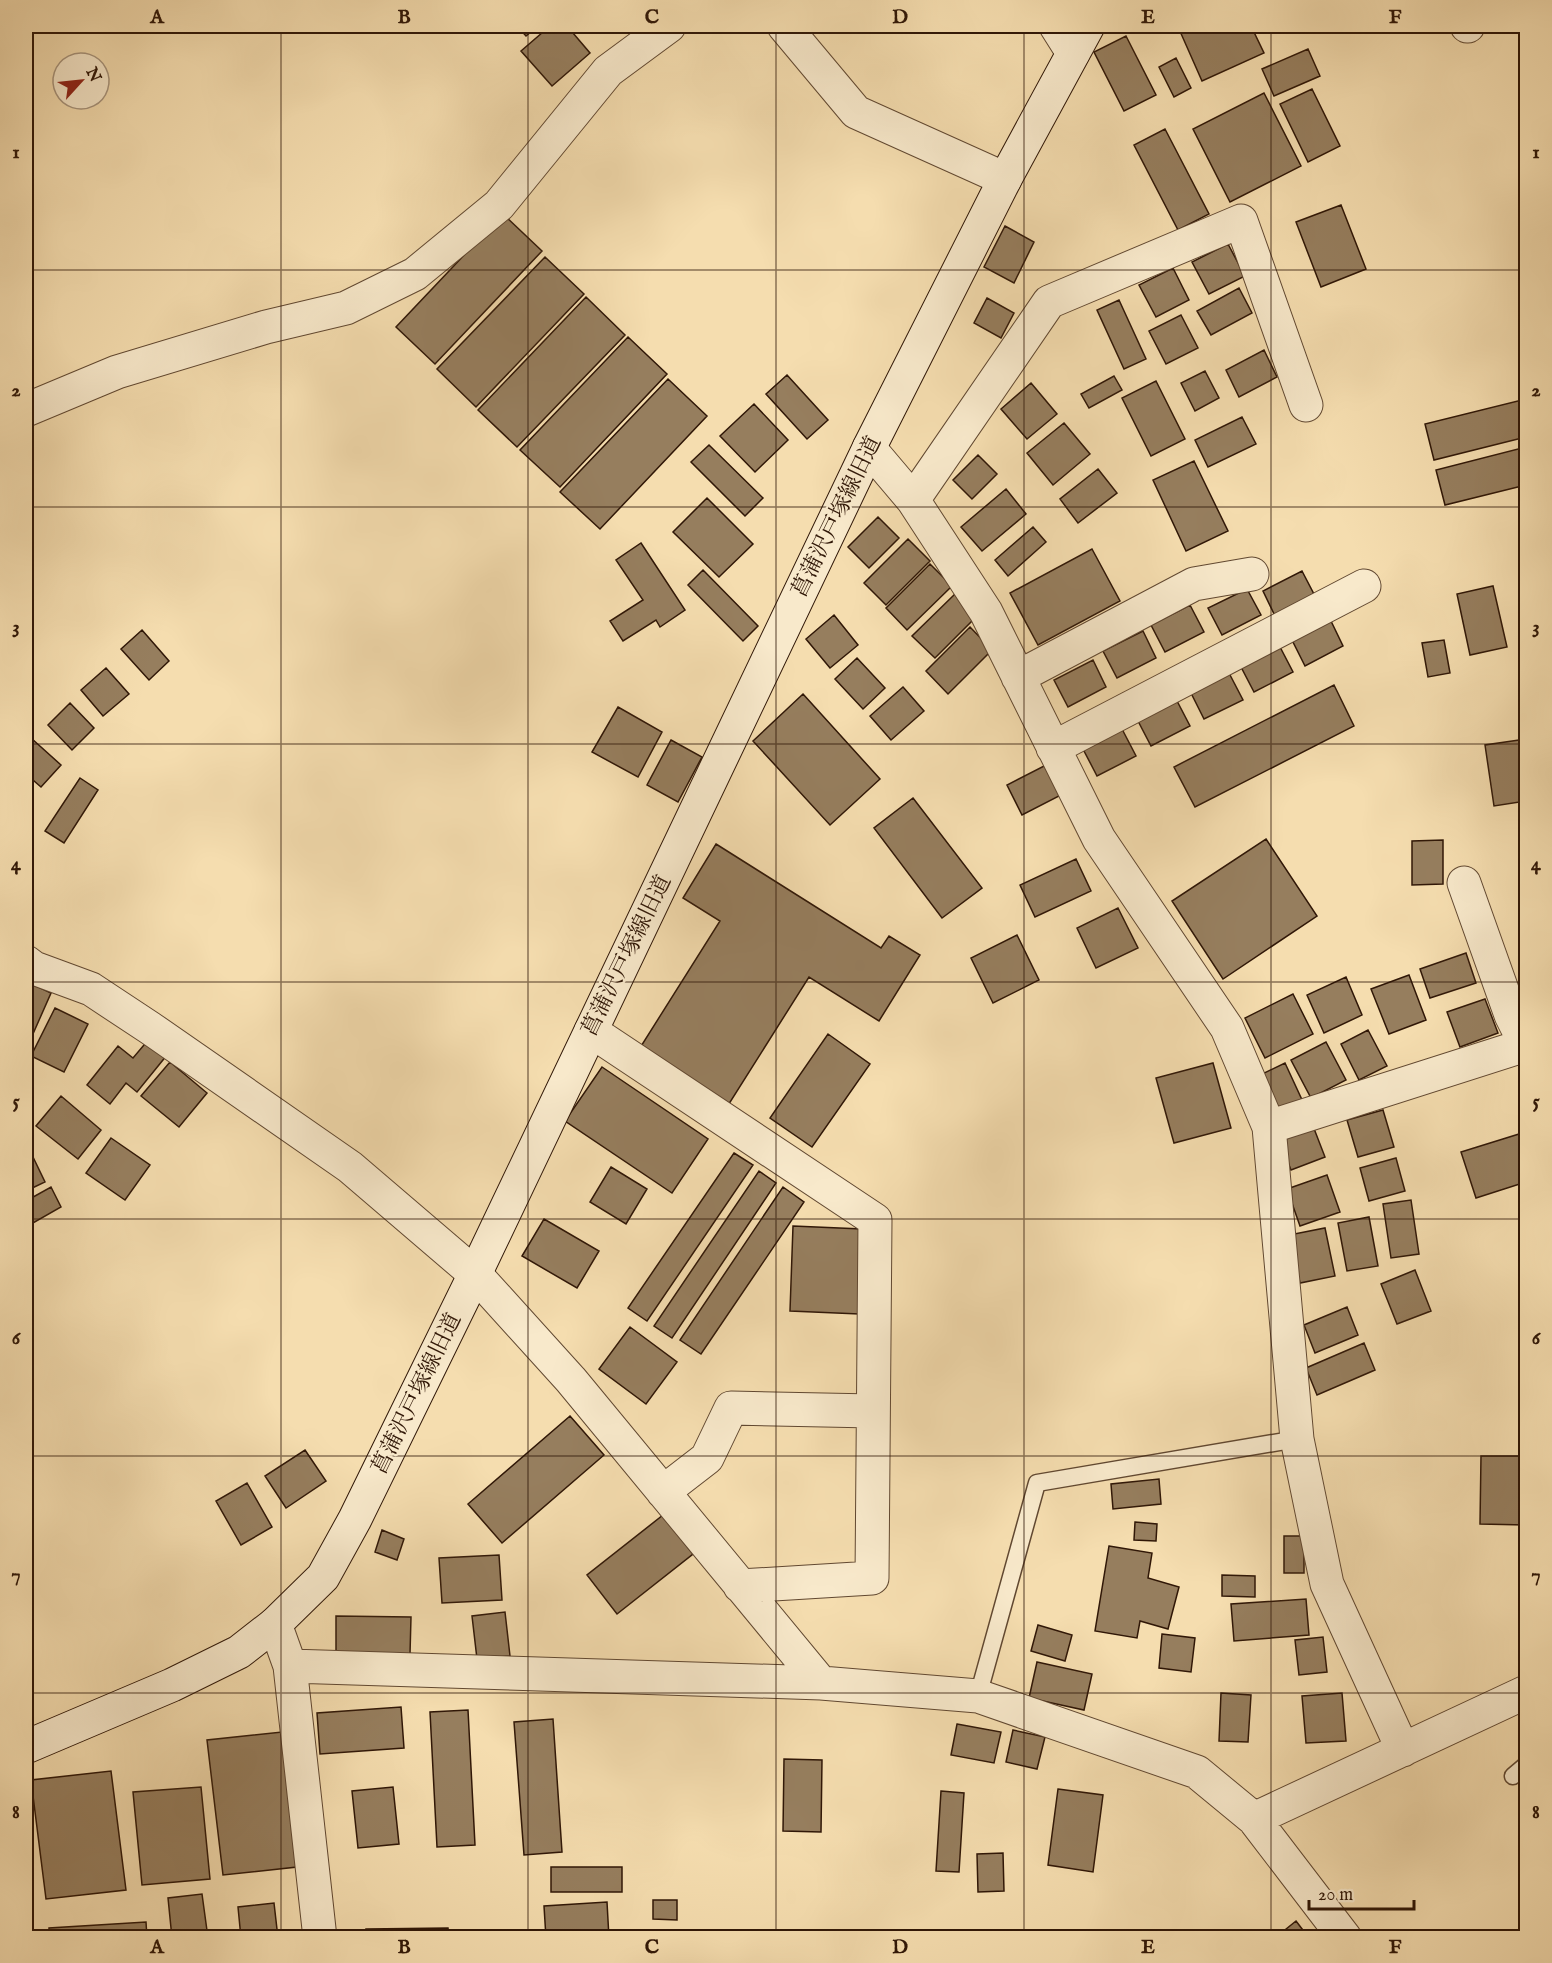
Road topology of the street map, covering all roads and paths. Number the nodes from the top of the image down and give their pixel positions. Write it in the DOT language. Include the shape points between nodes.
graph roads {
  1 [pos="669,26"];
  2 [pos="784,26"];
  3 [pos="1056,26"];
  4 [pos="1081,39"];
  5 [pos="1005,180"];
  6 [pos="1306,405"];
  7 [pos="26,410"];
  8 [pos="869,448"];
  9 [pos="914,500"];
  10 [pos="1252,574"];
  11 [pos="1364,586"];
  12 [pos="1018,676"];
  13 [pos="1053,748"];
  14 [pos="1464,883"];
  15 [pos="26,962"];
  16 [pos="591,1031"];
  17 [pos="1527,1045"];
  18 [pos="1269,1127"];
  19 [pos="475,1274"];
  20 [pos="873,1411"];
  21 [pos="1297,1439"];
  22 [pos="663,1492"];
  23 [pos="740,1586"];
  24 [pos="275,1624"];
  25 [pos="290,1666"];
  26 [pos="820,1683"];
  27 [pos="1527,1692"];
  28 [pos="978,1696"];
  29 [pos="26,1747"];
  30 [pos="1403,1750"];
  31 [pos="1527,1765"];
  32 [pos="1513,1776"];
  33 [pos="1254,1819"];
  34 [pos="320,1938"];
  35 [pos="1345,1938"];
  1 -- 7 [label="street" via="608,71 499,205 415,274 346,308 266,327 117,372"];
  2 -- 5 [label="street" via="856,112"];
  3 -- 4 [label="street"];
  4 -- 5 [label="street, 菖蒲沢戸塚線旧道"];
  5 -- 8 [label="street, 菖蒲沢戸塚線旧道"];
  6 -- 9 [label="street" via="1241,220 1050,302"];
  8 -- 9 [label="street"];
  8 -- 16 [label="street, 菖蒲沢戸塚線旧道"];
  9 -- 12 [label="street" via="986,612"];
  10 -- 12 [label="street" via="1194,584"];
  11 -- 13 [label="street"];
  12 -- 13 [label="street"];
  13 -- 18 [label="street" via="1099,839 1227,1028"];
  14 -- 17 [label="street" via="1511,1015"];
  15 -- 19 [label="street" via="91,989 150,1028 350,1167"];
  16 -- 19 [label="street, 菖蒲沢戸塚線旧道"];
  16 -- 20 [label="street" via="875,1220"];
  17 -- 18 [label="street"];
  18 -- 21 [label="street"];
  19 -- 22 [label="street" via="571,1380"];
  19 -- 24 [label="street, 菖蒲沢戸塚線旧道" via="355,1519 322,1577"];
  20 -- 22 [label="street" via="731,1408 707,1458"];
  20 -- 23 [label="street" via="872,1578"];
  21 -- 28 [label="lane" via="1037,1483"];
  21 -- 30 [label="street" via="1327,1584"];
  22 -- 23 [label="street"];
  23 -- 26 [label="street"];
  24 -- 25 [label="street"];
  24 -- 29 [label="street, 菖蒲沢戸塚線旧道" via="240,1652"];
  25 -- 26 [label="street"];
  25 -- 34 [label="street"];
  26 -- 28 [label="street"];
  27 -- 30 [label="street"];
  28 -- 33 [label="street" via="1197,1772"];
  30 -- 33 [label="street"];
  31 -- 32 [label="lane"];
  33 -- 35 [label="street"];
}
